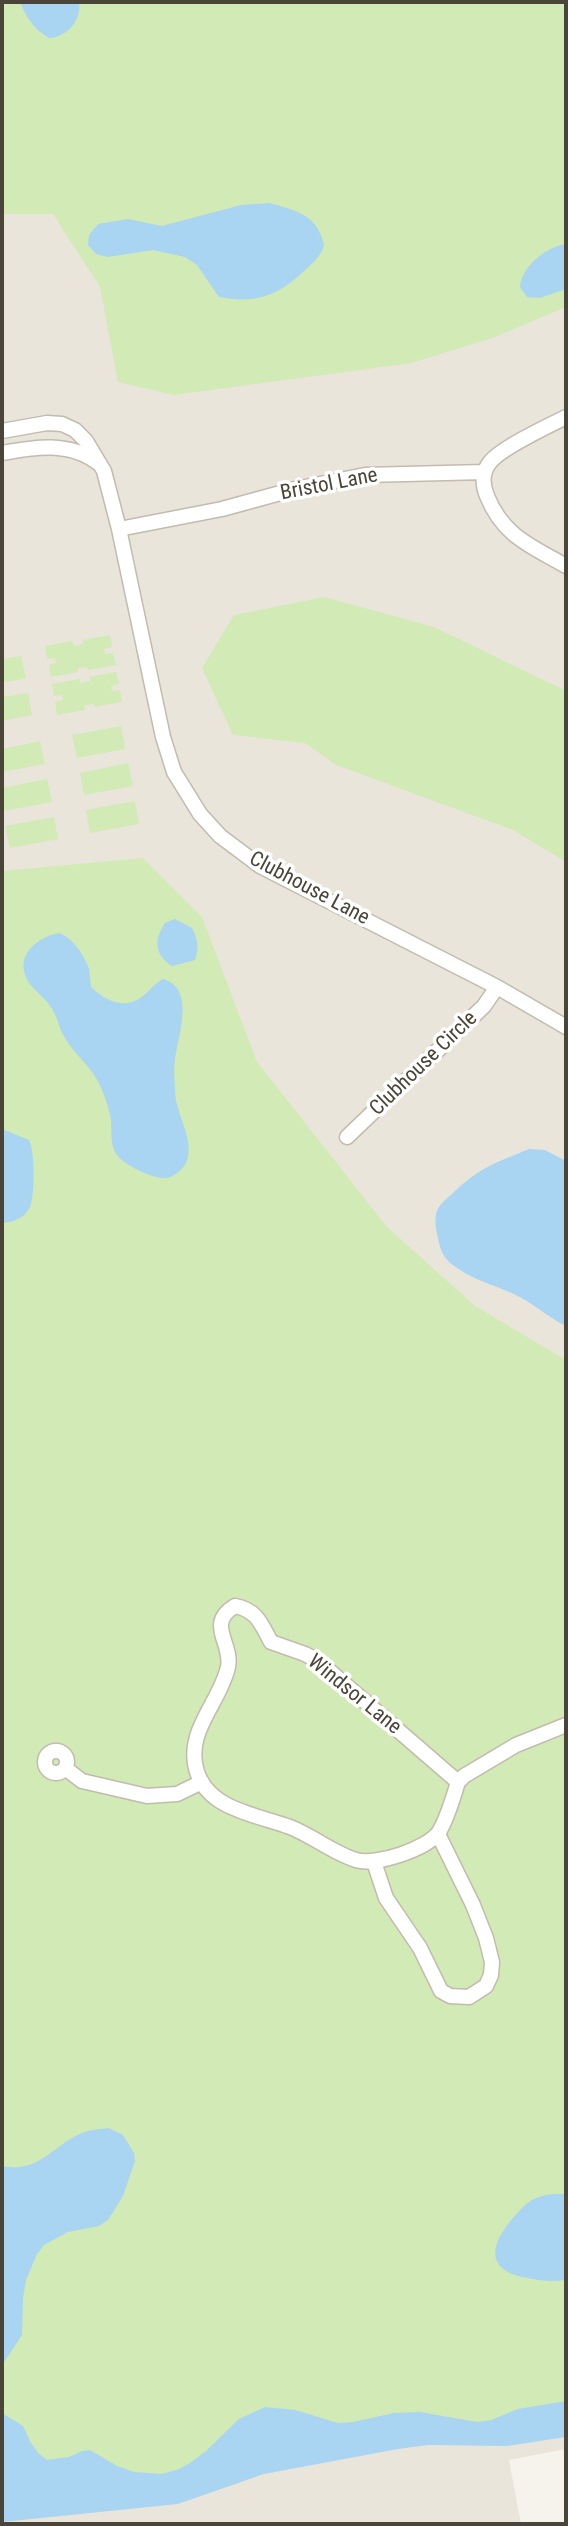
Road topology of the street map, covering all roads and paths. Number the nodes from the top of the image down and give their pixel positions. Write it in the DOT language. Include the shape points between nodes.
graph roads {
  1 [pos="566,417"];
  2 [pos="2,430"];
  3 [pos="2,453"];
  4 [pos="99,464"];
  5 [pos="485,472"];
  6 [pos="119,529"];
  7 [pos="566,566"];
  8 [pos="497,986"];
  9 [pos="566,1027"];
  10 [pos="347,1137"];
  11 [pos="566,1726"];
  12 [pos="65,1768"];
  13 [pos="458,1782"];
  14 [pos="202,1783"];
  15 [pos="438,1834"];
  16 [pos="374,1862"];
  1 -- 5 [label="street" via="497,456"];
  2 -- 4 [label="street, Clubhouse Lane" via="62,424 86,441"];
  3 -- 4 [label="street" via="62,447"];
  4 -- 6 [label="street, Clubhouse Lane" via="108,480"];
  5 -- 6 [label="street, Bristol Lane" via="365,475"];
  5 -- 7 [label="street" via="485,492 504,527"];
  6 -- 8 [label="street, Clubhouse Lane" via="163,737 174,772 200,814 220,836 260,866"];
  8 -- 9 [label="street, Clubhouse Lane"];
  8 -- 10 [label="street, Clubhouse Circle" via="484,1006"];
  11 -- 13 [label="street" via="483,1762"];
  12 -- 14 [label="street" via="82,1781 148,1796 177,1794"];
  13 -- 14 [label="street, Windsor Lane" via="318,1661 271,1642 254,1613 235,1606 226,1611 220,1629 229,1658 227,1670 195,1744 195,1764"];
  13 -- 15 [label="street"];
  14 -- 16 [label="street" via="239,1810 291,1827 355,1860"];
  15 -- 16 [label="street" via="415,1848"];
  15 -- 16 [label="street" via="473,1905 492,1962 486,1986 468,1997 441,1991 420,1948 386,1898"];
}
